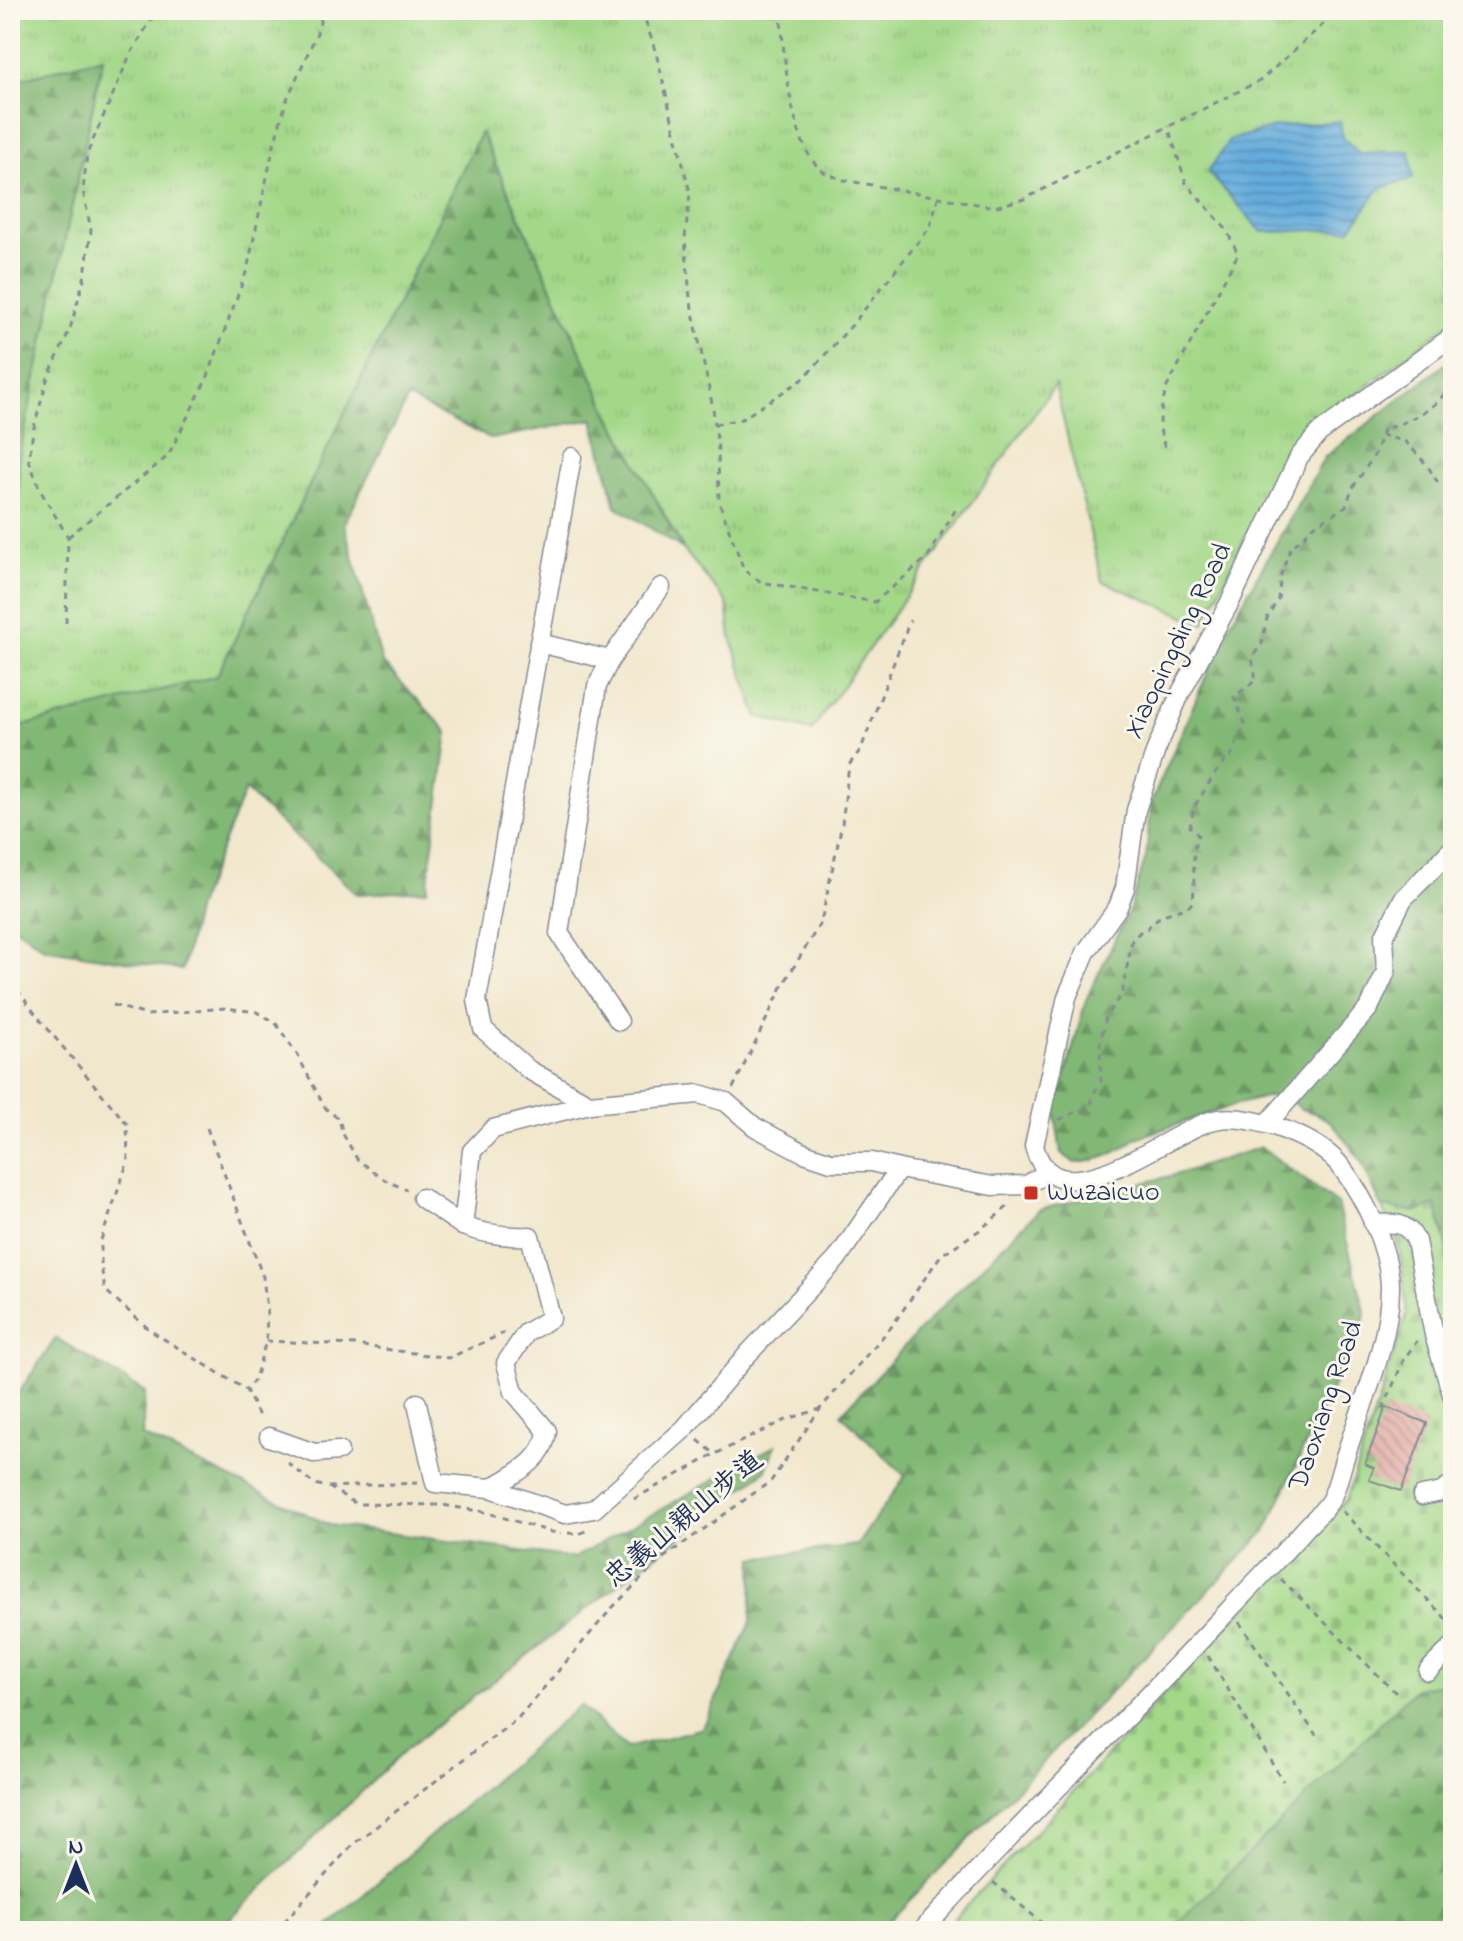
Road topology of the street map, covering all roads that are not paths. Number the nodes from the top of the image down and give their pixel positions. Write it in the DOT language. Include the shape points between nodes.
graph roads {
  1 [pos="1453,336"];
  2 [pos="572,457"];
  3 [pos="661,587"];
  4 [pos="539,643"];
  5 [pos="610,660"];
  6 [pos="1453,848"];
  7 [pos="619,1021"];
  8 [pos="589,1104"];
  9 [pos="1267,1124"];
  10 [pos="899,1169"];
  11 [pos="1048,1172"];
  12 [pos="422,1198"];
  13 [pos="1373,1224"];
  14 [pos="463,1226"];
  15 [pos="1453,1398"];
  16 [pos="417,1403"];
  17 [pos="269,1437"];
  18 [pos="339,1451"];
  19 [pos="1453,1483"];
  20 [pos="491,1488"];
  21 [pos="1422,1496"];
  22 [pos="1453,1646"];
  23 [pos="1428,1671"];
  24 [pos="922,1931"];
  1 -- 11 [label="street, Xiaopingding Road" via="1319,433 1299,457 1180,694 1136,810 1118,907 1077,970 1067,997 1034,1146"];
  2 -- 4 [label="street"];
  3 -- 5 [label="street"];
  4 -- 5 [label="street"];
  4 -- 8 [label="street" via="477,1000 483,1029 529,1070"];
  5 -- 7 [label="street" via="597,686 559,933"];
  6 -- 9 [label="street" via="1403,899 1384,937 1386,972 1369,1008"];
  8 -- 10 [label="street" via="699,1094 726,1102 755,1127 804,1153 831,1162 872,1162"];
  8 -- 14 [label="street" via="493,1129 472,1151"];
  9 -- 11 [label="street, Daoxiang Road" via="1217,1119 1105,1175 1070,1179"];
  9 -- 13 [label="street, Daoxiang Road" via="1290,1132 1341,1166"];
  10 -- 11 [label="street" via="993,1186 1027,1185"];
  10 -- 20 [label="street" via="837,1259 684,1429 594,1509 565,1514"];
  12 -- 14 [label="street"];
  13 -- 15 [label="street" via="1402,1224 1411,1230"];
  13 -- 24 [label="street, Daoxiang Road" via="1388,1266 1388,1315 1330,1501"];
  14 -- 20 [label="street" via="508,1237 530,1236 551,1318 526,1333 506,1363 514,1392 547,1431 546,1446 527,1466"];
  16 -- 20 [label="street" via="435,1483"];
  17 -- 18 [label="street" via="314,1453"];
  19 -- 21 [label="street" via="1442,1492"];
  22 -- 23 [label="street"];
}
